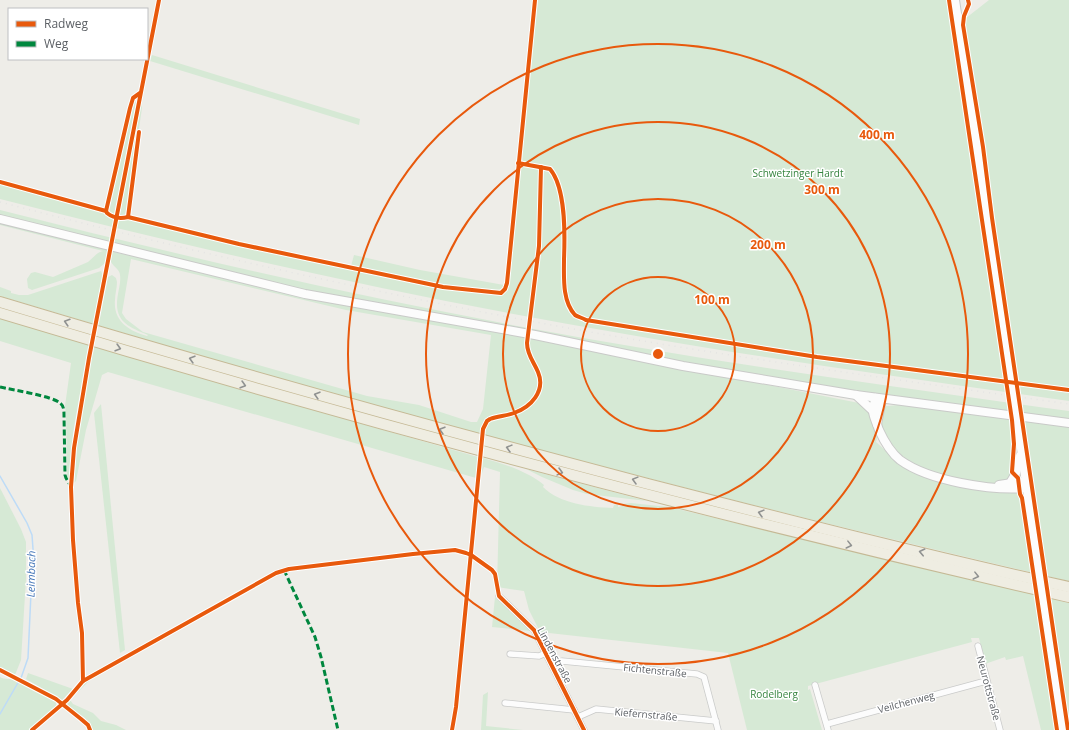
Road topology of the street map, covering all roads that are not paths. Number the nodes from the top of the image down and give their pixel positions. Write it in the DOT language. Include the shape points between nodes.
graph roads {
  1 [pos="955,0"];
  2 [pos="0,219"];
  3 [pos="0,302"];
  4 [pos="0,313"];
  5 [pos="856,395"];
  6 [pos="879,398"];
  7 [pos="872,410"];
  8 [pos="1069,423"];
  9 [pos="877,424"];
  10 [pos="481,446"];
  11 [pos="1022,452"];
  12 [pos="1010,483"];
  13 [pos="1027,485"];
  14 [pos="990,487"];
  15 [pos="1069,587"];
  16 [pos="499,596"];
  17 [pos="1069,597"];
  18 [pos="978,646"];
  19 [pos="546,653"];
  20 [pos="510,654"];
  21 [pos="552,664"];
  22 [pos="986,681"];
  23 [pos="815,685"];
  24 [pos="505,703"];
  25 [pos="574,710"];
  26 [pos="578,717"];
  27 [pos="716,721"];
  28 [pos="827,724"];
  29 [pos="584,730"];
  30 [pos="718,730"];
  31 [pos="828,730"];
  32 [pos="1000,730"];
  33 [pos="1063,730"];
  1 -- 11 [label="main road, bridge"];
  2 -- 5 [label="main road" via="319,296 535,335 712,372"];
  10 -- 3 [label="highway, one-way"];
  4 -- 10 [label="highway, one-way" via="237,383"];
  5 -- 6 [label="main road"];
  5 -- 7 [label="main road"];
  6 -- 7 [label="main road"];
  6 -- 8 [label="main road"];
  6 -- 9 [label="main road"];
  7 -- 9 [label="main road"];
  9 -- 14 [label="main road" via="892,452 912,467 962,483"];
  15 -- 10 [label="highway, one-way"];
  10 -- 17 [label="highway, one-way" via="681,504"];
  11 -- 12 [label="main road" via="1018,470"];
  11 -- 13 [label="main road"];
  12 -- 13 [label="main road"];
  12 -- 14 [label="main road"];
  13 -- 14 [label="main road"];
  13 -- 33 [label="main road, bridge"];
  16 -- 19 [label="street, Lindenstraße" via="534,630"];
  18 -- 22 [label="street, Neurottstraße"];
  19 -- 20 [label="street" via="539,656"];
  19 -- 21 [label="street, Lindenstraße"];
  21 -- 25 [label="street, Lindenstraße"];
  21 -- 27 [label="street, Fichtenstraße" via="562,661 697,674 704,677"];
  22 -- 28 [label="street, Veilchenweg"];
  22 -- 32 [label="street, Neurottstraße"];
  23 -- 28 [label="street"];
  24 -- 25 [label="street"];
  25 -- 26 [label="street, Lindenstraße"];
  26 -- 27 [label="street, Kiefernstraße" via="596,709"];
  26 -- 29 [label="street, Lindenstraße"];
  27 -- 30 [label="street, Fichtenstraße"];
  28 -- 31 [label="street"];
}
